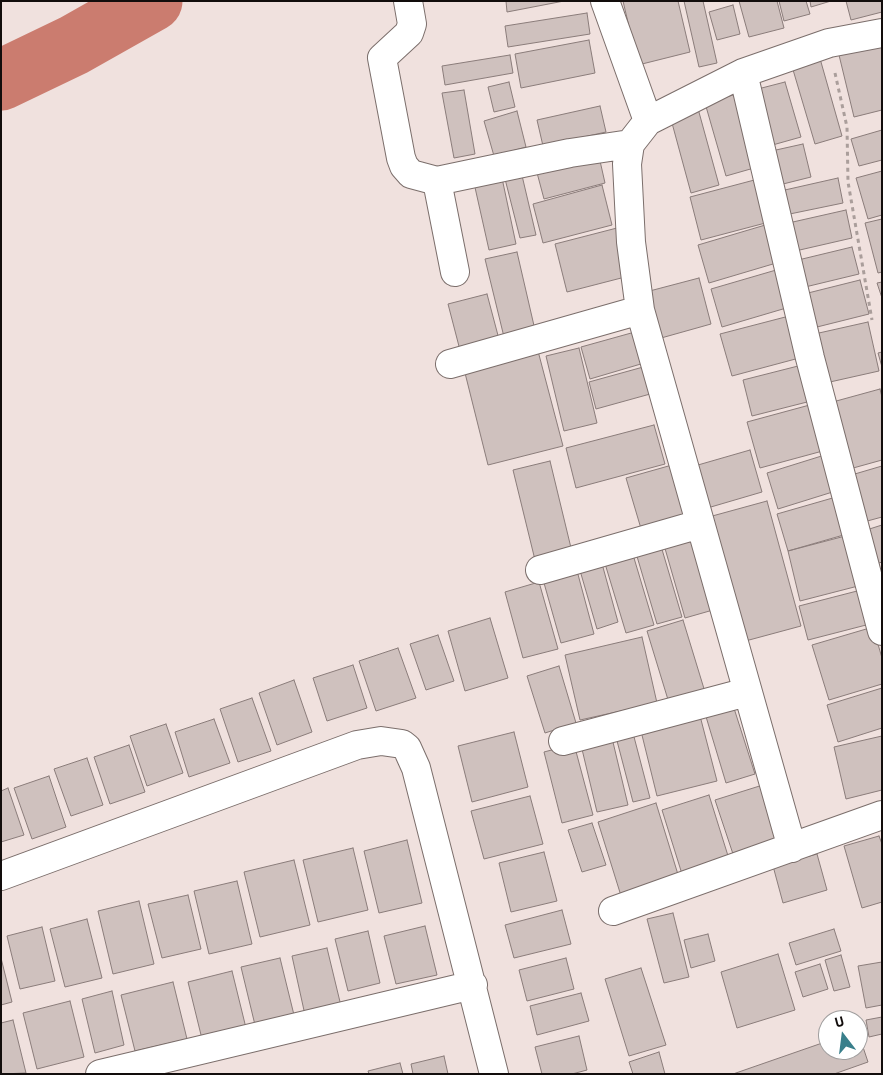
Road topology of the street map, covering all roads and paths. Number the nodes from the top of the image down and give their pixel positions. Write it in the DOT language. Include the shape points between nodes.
graph roads {
  1 [pos="408,1"];
  2 [pos="605,1"];
  3 [pos="882,33"];
  4 [pos="829,43"];
  5 [pos="743,73"];
  6 [pos="648,120"];
  7 [pos="630,144"];
  8 [pos="437,181"];
  9 [pos="454,272"];
  10 [pos="640,310"];
  11 [pos="872,320"];
  12 [pos="450,364"];
  13 [pos="700,524"];
  14 [pos="540,570"];
  15 [pos="882,632"];
  16 [pos="747,692"];
  17 [pos="563,742"];
  18 [pos="882,815"];
  19 [pos="792,848"];
  20 [pos="1,876"];
  21 [pos="613,911"];
  22 [pos="473,985"];
  23 [pos="100,1074"];
  24 [pos="494,1074"];
  1 -- 8 [label="street" via="412,24 409,33 382,58 383,69 404,166 411,174"];
  2 -- 6 [label="street"];
  3 -- 4 [label="street"];
  4 -- 5 [label="street"];
  4 -- 11 [label="path" via="847,127 848,182"];
  5 -- 6 [label="street"];
  5 -- 15 [label="street" via="810,358"];
  6 -- 7 [label="street"];
  7 -- 8 [label="street"];
  7 -- 10 [label="street" via="626,181"];
  8 -- 9 [label="street"];
  10 -- 12 [label="street"];
  10 -- 13 [label="street"];
  13 -- 14 [label="street"];
  13 -- 16 [label="street"];
  16 -- 17 [label="street"];
  16 -- 19 [label="street"];
  18 -- 19 [label="street"];
  19 -- 21 [label="street"];
  20 -- 22 [label="street" via="357,745 397,742 407,748 416,768"];
  22 -- 23 [label="street"];
  22 -- 24 [label="street"];
}
